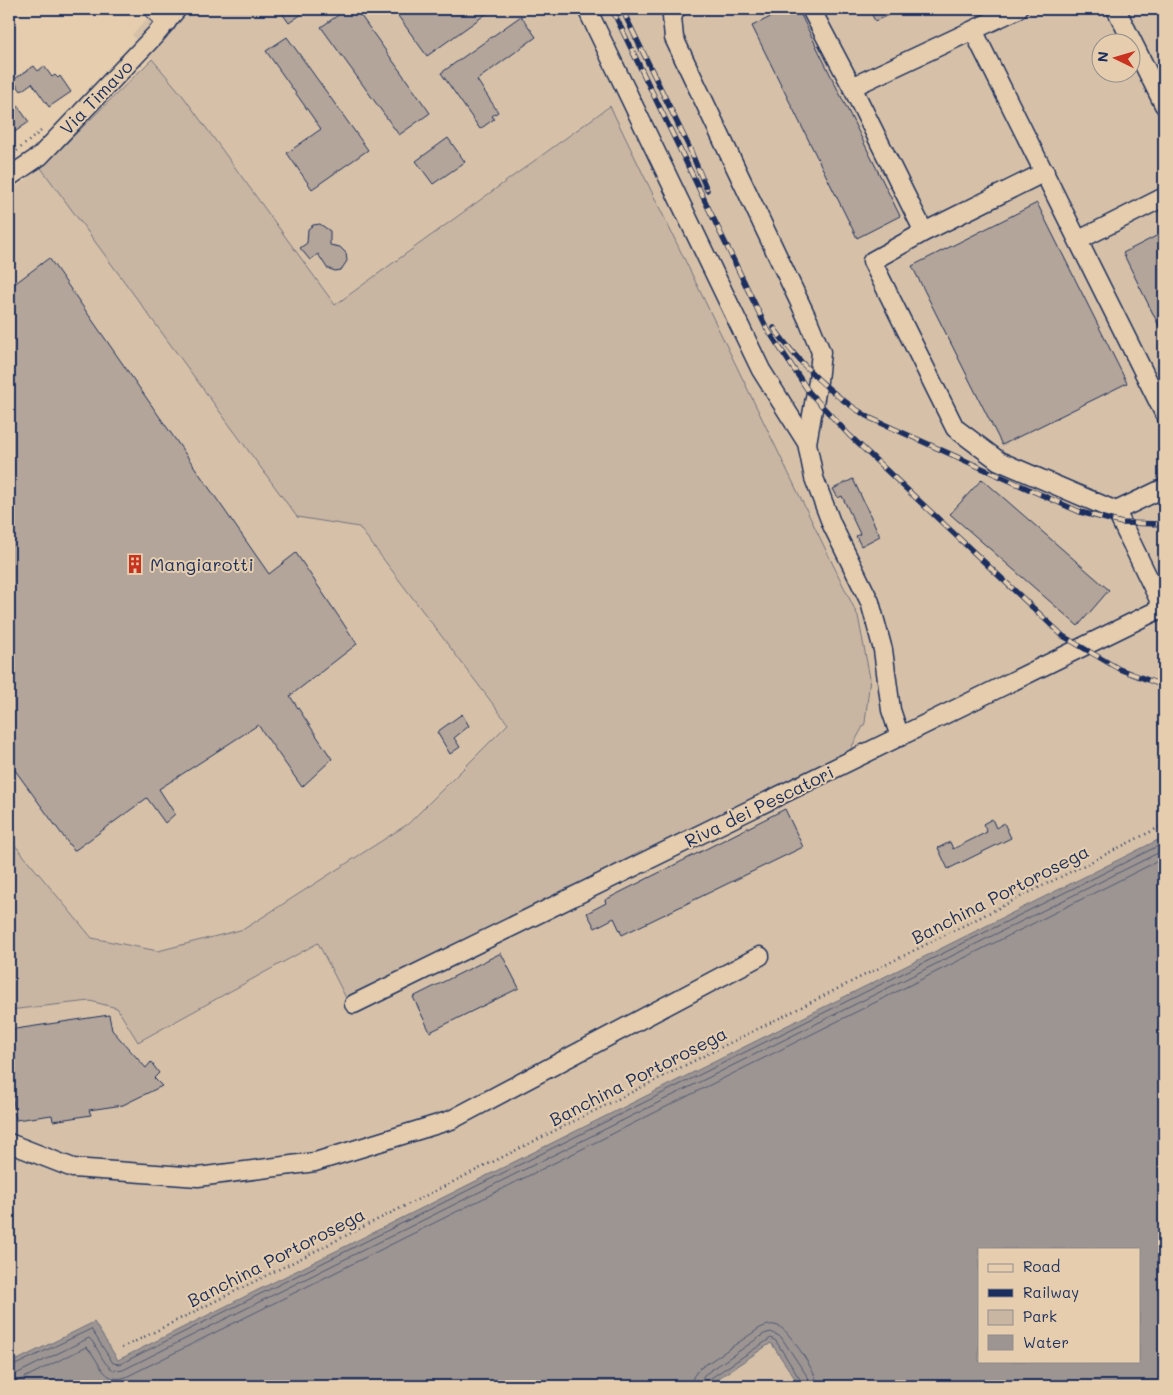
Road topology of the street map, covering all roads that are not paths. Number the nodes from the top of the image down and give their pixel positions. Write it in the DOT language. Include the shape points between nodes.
graph roads {
  1 [pos="154,9"];
  2 [pos="587,9"];
  3 [pos="676,9"];
  4 [pos="811,9"];
  5 [pos="1018,9"];
  6 [pos="1116,9"];
  7 [pos="172,15"];
  8 [pos="973,30"];
  9 [pos="852,87"];
  10 [pos="1164,105"];
  11 [pos="1046,172"];
  12 [pos="9,177"];
  13 [pos="1164,197"];
  14 [pos="924,232"];
  15 [pos="1079,240"];
  16 [pos="1164,413"];
  17 [pos="807,443"];
  18 [pos="1164,488"];
  19 [pos="1116,510"];
  20 [pos="1164,608"];
  21 [pos="900,737"];
  22 [pos="760,956"];
  23 [pos="354,1004"];
  24 [pos="9,1143"];
  1 -- 7 [label="street"];
  2 -- 17 [label="street" via="761,370"];
  3 -- 17 [label="street" via="672,17 674,38 821,352"];
  4 -- 9 [label="street"];
  5 -- 8 [label="street"];
  6 -- 10 [label="street"];
  7 -- 12 [label="street, Via Timavo" via="40,156"];
  8 -- 9 [label="street"];
  8 -- 11 [label="street"];
  9 -- 14 [label="street"];
  11 -- 14 [label="street"];
  11 -- 15 [label="street"];
  13 -- 15 [label="street"];
  14 -- 19 [label="street" via="872,261 955,428 998,461"];
  15 -- 16 [label="street"];
  17 -- 21 [label="street" via="814,478 826,509 870,602 883,650 891,710"];
  18 -- 19 [label="street"];
  19 -- 20 [label="street"];
  20 -- 21 [label="street, Riva dei Pescatori"];
  21 -- 23 [label="street, Riva dei Pescatori"];
  22 -- 24 [label="street" via="450,1120 314,1162 198,1177 73,1168"];
}
